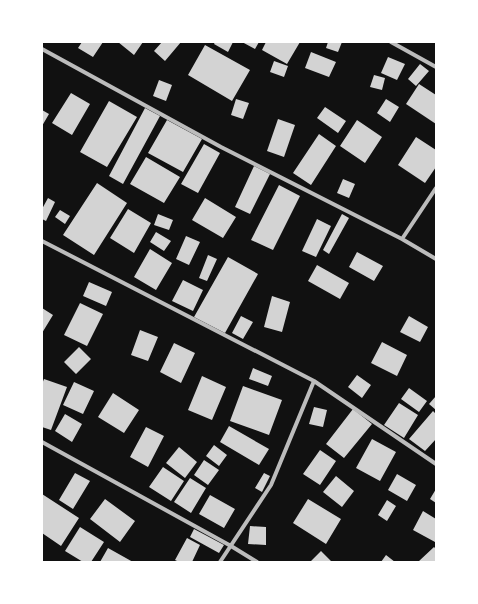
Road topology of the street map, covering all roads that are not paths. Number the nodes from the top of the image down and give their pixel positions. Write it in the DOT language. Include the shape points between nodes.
graph roads {
  1 [pos="390,42"];
  2 [pos="42,49"];
  3 [pos="436,67"];
  4 [pos="436,188"];
  5 [pos="402,239"];
  6 [pos="42,241"];
  7 [pos="436,259"];
  8 [pos="314,381"];
  9 [pos="42,442"];
  10 [pos="436,464"];
  11 [pos="231,546"];
  12 [pos="220,562"];
  13 [pos="257,562"];
  1 -- 3 [label="street"];
  2 -- 5 [label="street" via="220,147"];
  4 -- 5 [label="street"];
  5 -- 7 [label="street"];
  6 -- 8 [label="street"];
  8 -- 10 [label="street"];
  8 -- 11 [label="street" via="271,485"];
  9 -- 11 [label="street"];
  11 -- 12 [label="street"];
  11 -- 13 [label="street"];
}
